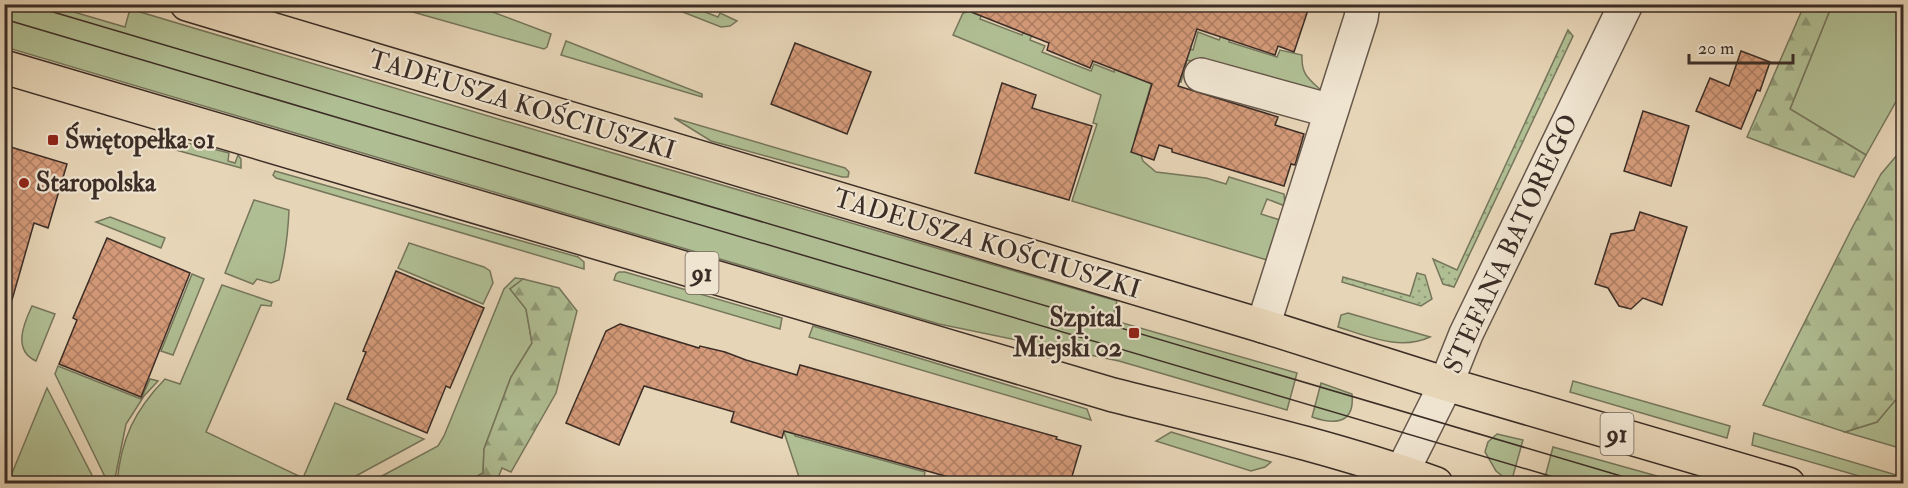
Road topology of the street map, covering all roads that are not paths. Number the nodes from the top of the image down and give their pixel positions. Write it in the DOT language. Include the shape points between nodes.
graph roads {
  1 [pos="187,4"];
  2 [pos="1363,4"];
  3 [pos="1626,4"];
  4 [pos="4,67"];
  5 [pos="1201,75"];
  6 [pos="1331,111"];
  7 [pos="1263,326"];
  8 [pos="1446,384"];
  9 [pos="1399,477"];
  10 [pos="1436,483"];
  11 [pos="1788,483"];
  1 -- 7 [label="main road, TADEUSZA KOŚCIUSZKI / 91"];
  2 -- 6 [label="street"];
  3 -- 8 [label="street, STEFANA BATOREGO" via="1466,334"];
  4 -- 9 [label="main road, 91" via="1102,392 1290,438"];
  5 -- 6 [label="street"];
  6 -- 7 [label="street"];
  7 -- 8 [label="main road, TADEUSZA KOŚCIUSZKI / 91"];
  8 -- 9 [label="street, STEFANA BATOREGO"];
  8 -- 11 [label="main road, TADEUSZA KOŚCIUSZKI / 91"];
  9 -- 10 [label="main road, 91"];
}
